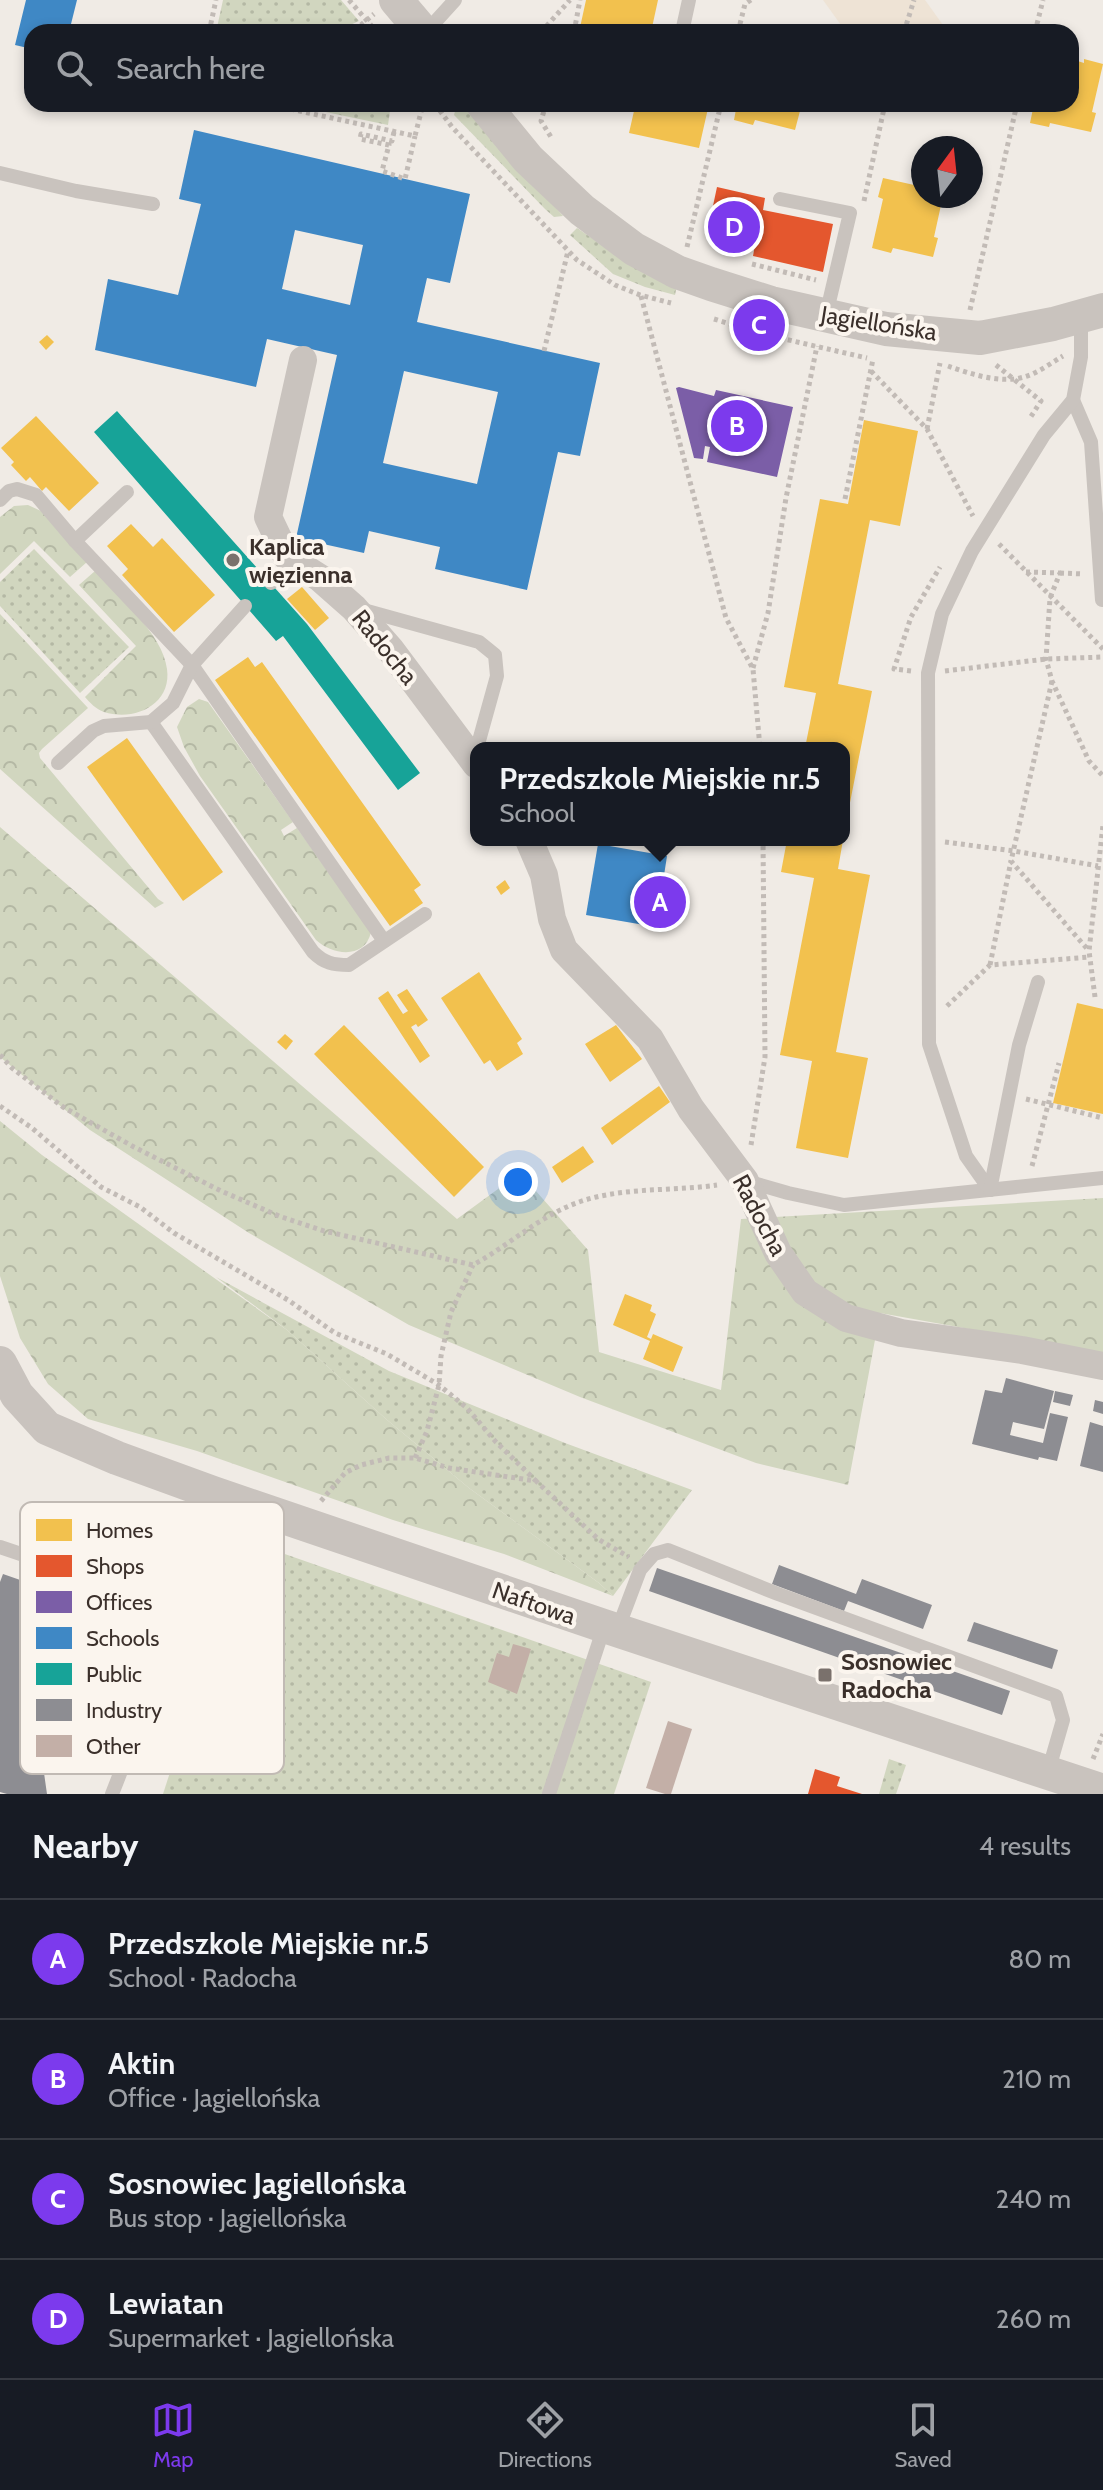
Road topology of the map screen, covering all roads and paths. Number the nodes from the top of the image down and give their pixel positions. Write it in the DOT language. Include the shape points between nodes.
graph roads {
  1 [pos="216,0"];
  2 [pos="349,0"];
  3 [pos="396,0"];
  4 [pos="455,0"];
  5 [pos="570,0"];
  6 [pos="580,0"];
  7 [pos="689,0"];
  8 [pos="751,0"];
  9 [pos="914,0"];
  10 [pos="1043,0"];
  11 [pos="367,20"];
  12 [pos="211,24"];
  13 [pos="360,24"];
  14 [pos="370,24"];
  15 [pos="417,24"];
  16 [pos="432,24"];
  17 [pos="548,24"];
  18 [pos="576,24"];
  19 [pos="684,24"];
  20 [pos="740,24"];
  21 [pos="906,24"];
  22 [pos="1037,24"];
  23 [pos="303,112"];
  24 [pos="421,112"];
  25 [pos="441,112"];
  26 [pos="490,112"];
  27 [pos="544,112"];
  28 [pos="719,112"];
  29 [pos="883,112"];
  30 [pos="1015,112"];
  31 [pos="452,127"];
  32 [pos="394,132"];
  33 [pos="415,136"];
  34 [pos="557,147"];
  35 [pos="0,173"];
  36 [pos="780,199"];
  37 [pos="153,204"];
  38 [pos="850,213"];
  39 [pos="686,250"];
  40 [pos="568,251"];
  41 [pos="747,263"];
  42 [pos="640,295"];
  43 [pos="970,311"];
  44 [pos="826,316"];
  45 [pos="1089,321"];
  46 [pos="544,351"];
  47 [pos="988,357"];
  48 [pos="873,359"];
  49 [pos="303,360"];
  50 [pos="871,371"];
  51 [pos="1011,378"];
  52 [pos="1073,400"];
  53 [pos="1025,426"];
  54 [pos="927,429"];
  55 [pos="127,492"];
  56 [pos="845,499"];
  57 [pos="0,500"];
  58 [pos="979,502"];
  59 [pos="972,514"];
  60 [pos="964,527"];
  61 [pos="984,530"];
  62 [pos="75,541"];
  63 [pos="295,562"];
  64 [pos="941,566"];
  65 [pos="1026,572"];
  66 [pos="271,583"];
  67 [pos="1050,598"];
  68 [pos="1102,600"];
  69 [pos="245,606"];
  70 [pos="354,608"];
  71 [pos="1089,618"];
  72 [pos="1075,622"];
  73 [pos="1103,649"];
  74 [pos="1103,657"];
  75 [pos="1046,659"];
  76 [pos="192,665"];
  77 [pos="753,669"];
  78 [pos="928,673"];
  79 [pos="1052,681"];
  80 [pos="151,722"];
  81 [pos="480,742"];
  82 [pos="759,742"];
  83 [pos="470,749"];
  84 [pos="58,763"];
  85 [pos="1103,776"];
  86 [pos="1103,825"];
  87 [pos="928,840"];
  88 [pos="532,846"];
  89 [pos="763,846"];
  90 [pos="1014,851"];
  91 [pos="1011,861"];
  92 [pos="1098,866"];
  93 [pos="425,914"];
  94 [pos="384,941"];
  95 [pos="1089,954"];
  96 [pos="990,965"];
  97 [pos="1038,982"];
  98 [pos="1095,997"];
  99 [pos="929,1023"];
  100 [pos="0,1055"];
  101 [pos="1059,1063"];
  102 [pos="1009,1096"];
  103 [pos="1048,1104"];
  104 [pos="0,1106"];
  105 [pos="1103,1118"];
  106 [pos="1103,1178"];
  107 [pos="745,1181"];
  108 [pos="1027,1186"];
  109 [pos="990,1190"];
  110 [pos="473,1265"];
  111 [pos="0,1363"];
  112 [pos="1103,1366"];
  113 [pos="439,1385"];
  114 [pos="415,1458"];
  115 [pos="536,1481"];
  116 [pos="213,1493"];
  117 [pos="210,1502"];
  118 [pos="240,1502"];
  119 [pos="317,1507"];
  120 [pos="284,1517"];
  121 [pos="0,1547"];
  122 [pos="20,1554"];
  123 [pos="640,1570"];
  124 [pos="611,1628"];
  125 [pos="1047,1772"];
  126 [pos="120,1774"];
  127 [pos="1103,1791"];
  128 [pos="112,1794"];
  129 [pos="549,1794"];
  1 -- 12 [label="path"];
  2 -- 11 [label="path"];
  3 -- 15 [label="street"];
  4 -- 16 [label="lane"];
  5 -- 17 [label="path"];
  6 -- 18 [label="path"];
  7 -- 19 [label="lane"];
  8 -- 20 [label="path"];
  9 -- 21 [label="path"];
  10 -- 22 [label="path"];
  11 -- 13 [label="path"];
  11 -- 14 [label="path"];
  23 -- 32 [label="path"];
  24 -- 33 [label="path"];
  25 -- 31 [label="path"];
  26 -- 44 [label="street, Jagiellońska" via="582,210 634,249 711,284"];
  27 -- 34 [label="path" via="541,121"];
  28 -- 39 [label="path"];
  29 -- 38 [label="path" via="862,211"];
  30 -- 43 [label="path"];
  32 -- 33 [label="path"];
  32 -- 33 [label="path" via="392,141 361,134 360,139 389,145 382,171 405,179"];
  35 -- 37 [label="lane"];
  36 -- 38 [label="lane"];
  38 -- 44 [label="lane"];
  40 -- 46 [label="path"];
  41 -- 44 [label="path"];
  42 -- 77 [label="path" via="726,618"];
  44 -- 45 [label="street, Jagiellońska" via="886,329 980,338"];
  44 -- 77 [label="path"];
  45 -- 51 [label="path" via="1070,352 1028,375"];
  45 -- 52 [label="lane"];
  47 -- 51 [label="path"];
  48 -- 50 [label="path"];
  49 -- 63 [label="street, Radocha" via="268,517 287,557"];
  50 -- 54 [label="path"];
  50 -- 56 [label="path"];
  51 -- 53 [label="path" via="1041,401"];
  51 -- 54 [label="path" via="940,363"];
  52 -- 61 [label="lane" via="1044,435"];
  52 -- 68 [label="lane" via="1091,442"];
  54 -- 59 [label="path"];
  55 -- 62 [label="lane"];
  57 -- 62 [label="lane" via="17,489 36,495"];
  58 -- 59 [label="path"];
  59 -- 60 [label="path"];
  59 -- 61 [label="path"];
  61 -- 65 [label="path"];
  61 -- 78 [label="lane" via="942,614"];
  62 -- 76 [label="lane"];
  63 -- 66 [label="lane"];
  63 -- 70 [label="street, Radocha"];
  64 -- 78 [label="path" via="911,617 894,669"];
  65 -- 67 [label="path"];
  65 -- 67 [label="path" via="1060,573"];
  67 -- 72 [label="path"];
  67 -- 75 [label="path"];
  69 -- 76 [label="lane"];
  70 -- 81 [label="lane" via="479,642 495,655 497,676"];
  70 -- 83 [label="street, Radocha"];
  71 -- 72 [label="path"];
  72 -- 73 [label="path"];
  74 -- 75 [label="path"];
  75 -- 78 [label="path"];
  75 -- 79 [label="path"];
  76 -- 80 [label="lane" via="173,703"];
  76 -- 94 [label="lane"];
  77 -- 82 [label="path"];
  78 -- 87 [label="lane"];
  79 -- 85 [label="path" via="1089,761"];
  79 -- 90 [label="path"];
  80 -- 84 [label="lane" via="104,726"];
  80 -- 94 [label="lane" via="313,952 323,961 349,965"];
  86 -- 92 [label="path"];
  87 -- 90 [label="path"];
  87 -- 99 [label="lane"];
  88 -- 107 [label="street, Radocha" via="564,950 650,1039 691,1109"];
  89 -- 107 [label="path" via="765,1057"];
  90 -- 91 [label="path"];
  90 -- 92 [label="path"];
  91 -- 95 [label="path"];
  91 -- 96 [label="path"];
  92 -- 95 [label="path"];
  93 -- 94 [label="lane"];
  95 -- 96 [label="path"];
  95 -- 98 [label="path"];
  96 -- 99 [label="path"];
  97 -- 102 [label="lane"];
  99 -- 109 [label="lane" via="929,1044 966,1156"];
  100 -- 110 [label="path" via="63,1107 221,1191 324,1231"];
  101 -- 103 [label="path"];
  102 -- 103 [label="path"];
  102 -- 109 [label="lane"];
  103 -- 105 [label="path"];
  103 -- 108 [label="path"];
  104 -- 113 [label="path" via="101,1187 335,1333 387,1354"];
  106 -- 108 [label="lane"];
  107 -- 109 [label="lane" via="844,1205"];
  107 -- 110 [label="path" via="597,1196 557,1211"];
  107 -- 112 [label="street, Radocha" via="778,1253 805,1292 846,1318 901,1333"];
  108 -- 109 [label="lane"];
  110 -- 113 [label="path" via="451,1312"];
  111 -- 116 [label="street, Naftowa" via="17,1395 47,1428"];
  113 -- 114 [label="path"];
  113 -- 115 [label="path"];
  114 -- 115 [label="path"];
  114 -- 119 [label="path" via="389,1458 353,1469"];
  115 -- 123 [label="path"];
  116 -- 117 [label="lane"];
  116 -- 118 [label="street, Naftowa"];
  120 -- 124 [label="street, Naftowa"];
  121 -- 122 [label="lane"];
  123 -- 124 [label="lane"];
  123 -- 125 [label="lane" via="654,1554 668,1550 1056,1696 1063,1720"];
  124 -- 125 [label="street, Naftowa"];
  124 -- 129 [label="lane"];
  125 -- 127 [label="street, Naftowa"];
  126 -- 128 [label="lane"];
}
